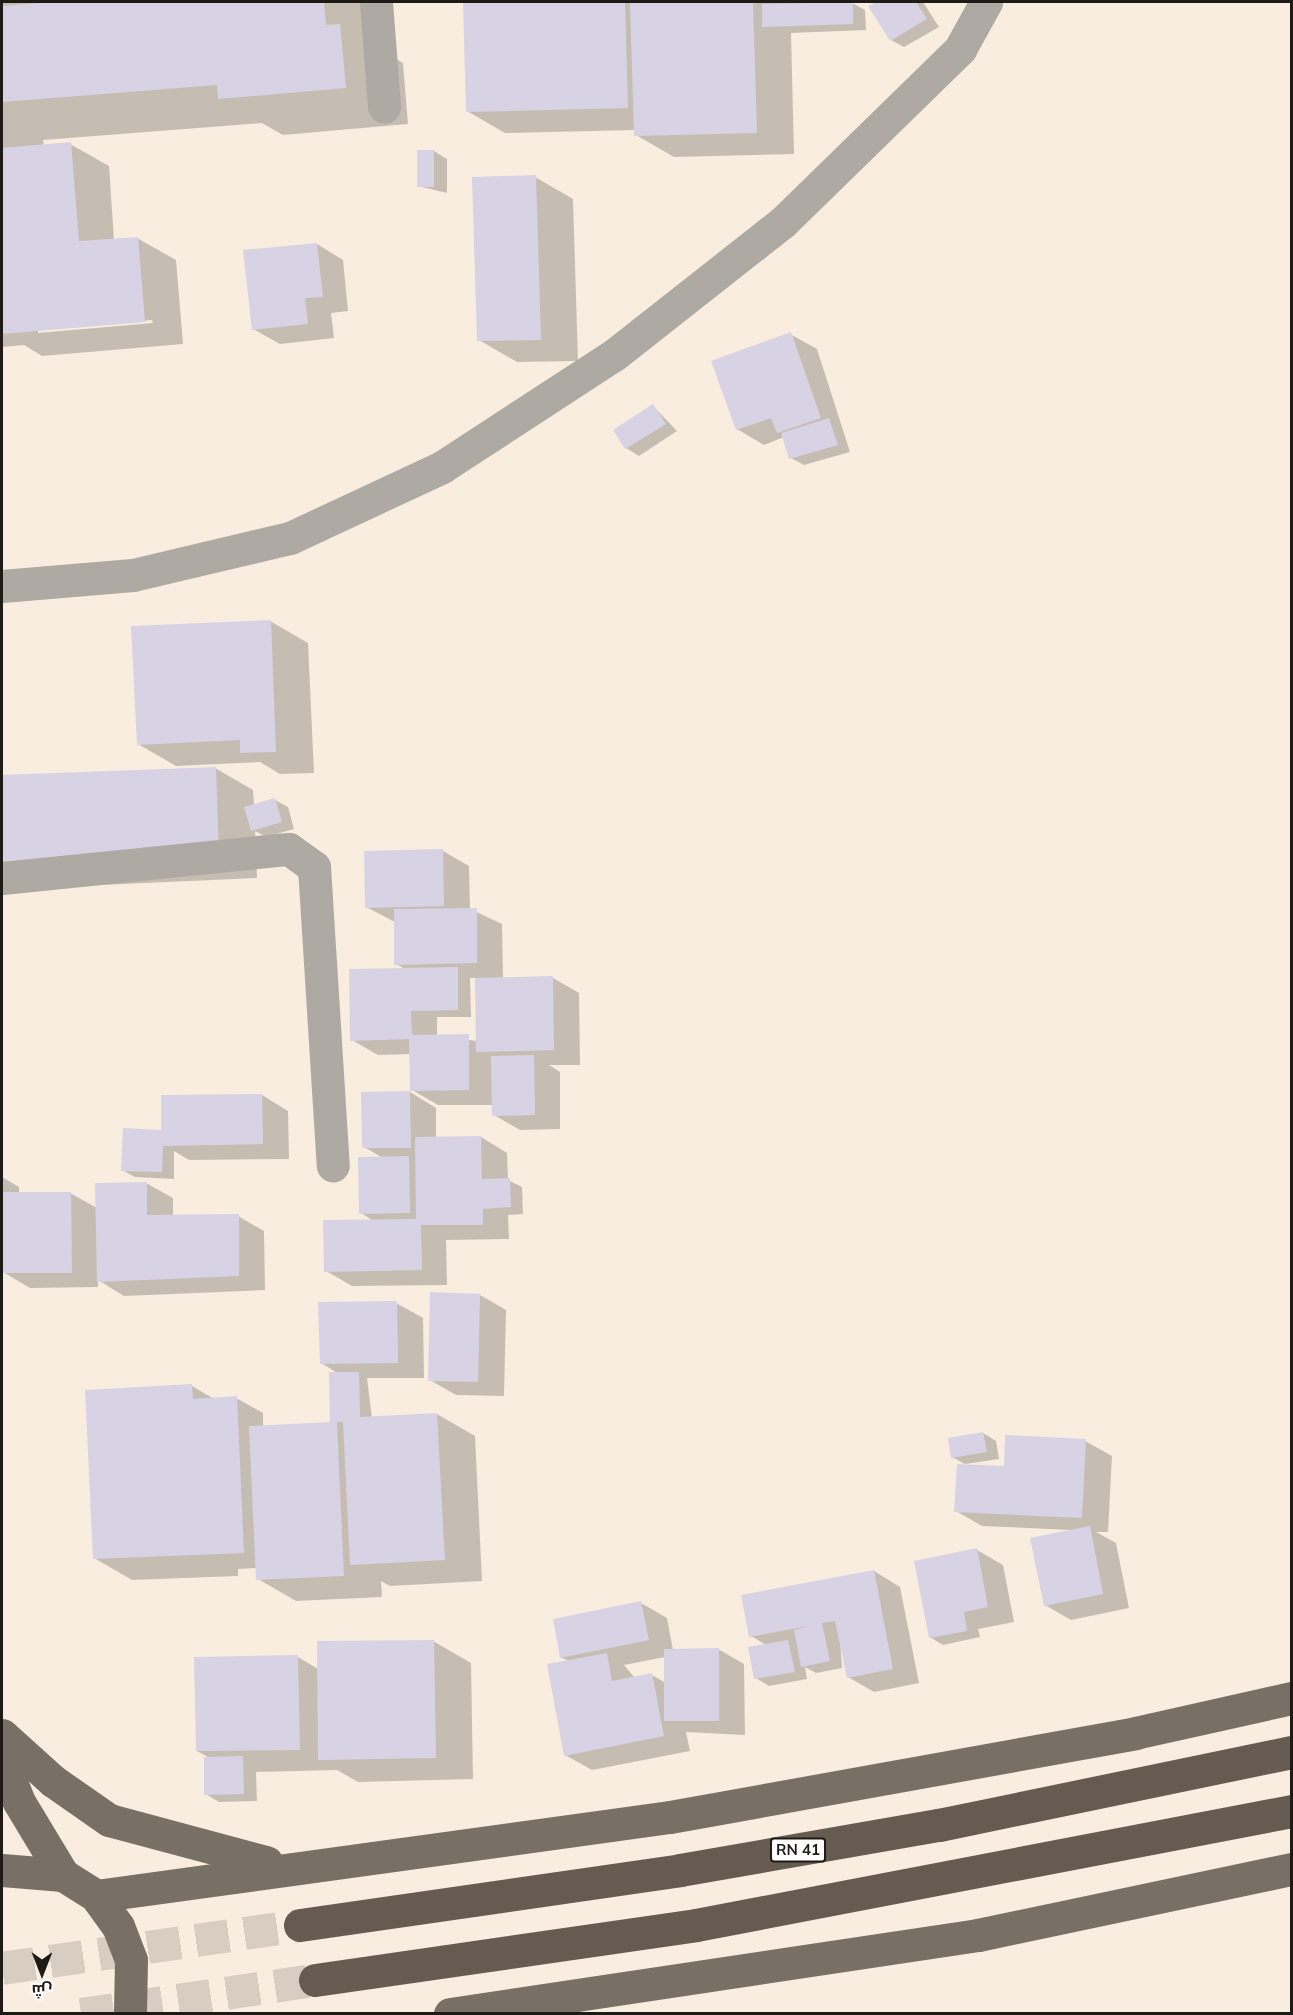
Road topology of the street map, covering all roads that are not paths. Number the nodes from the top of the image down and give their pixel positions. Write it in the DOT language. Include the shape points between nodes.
graph roads {
  1 [pos="376,2"];
  2 [pos="986,2"];
  3 [pos="384,107"];
  4 [pos="2,586"];
  5 [pos="2,878"];
  6 [pos="333,1165"];
  7 [pos="1292,1698"];
  8 [pos="2,1734"];
  9 [pos="1292,1752"];
  10 [pos="2,1759"];
  11 [pos="1292,1811"];
  12 [pos="283,1866"];
  13 [pos="1292,1869"];
  14 [pos="2,1870"];
  15 [pos="63,1875"];
  16 [pos="96,1896"];
  17 [pos="300,1925"];
  18 [pos="315,1980"];
  19 [pos="130,2013"];
  20 [pos="450,2013"];
  1 -- 3 [label="street"];
  2 -- 4 [label="street" via="960,49 783,222 614,355 442,466 290,538 133,575"];
  5 -- 6 [label="street" via="289,849 314,867"];
  7 -- 12 [label="main road" via="1135,1733 670,1817"];
  8 -- 12 [label="main road" via="53,1781 110,1820"];
  9 -- 17 [label="highway, RN 41" via="916,1829 680,1870"];
  10 -- 15 [label="main road" via="34,1831"];
  11 -- 18 [label="highway" via="696,1925"];
  12 -- 16 [label="main road"];
  13 -- 20 [label="main road" via="978,1935"];
  14 -- 15 [label="main road"];
  15 -- 16 [label="main road"];
  16 -- 19 [label="main road" via="118,1926 131,1960"];
}
